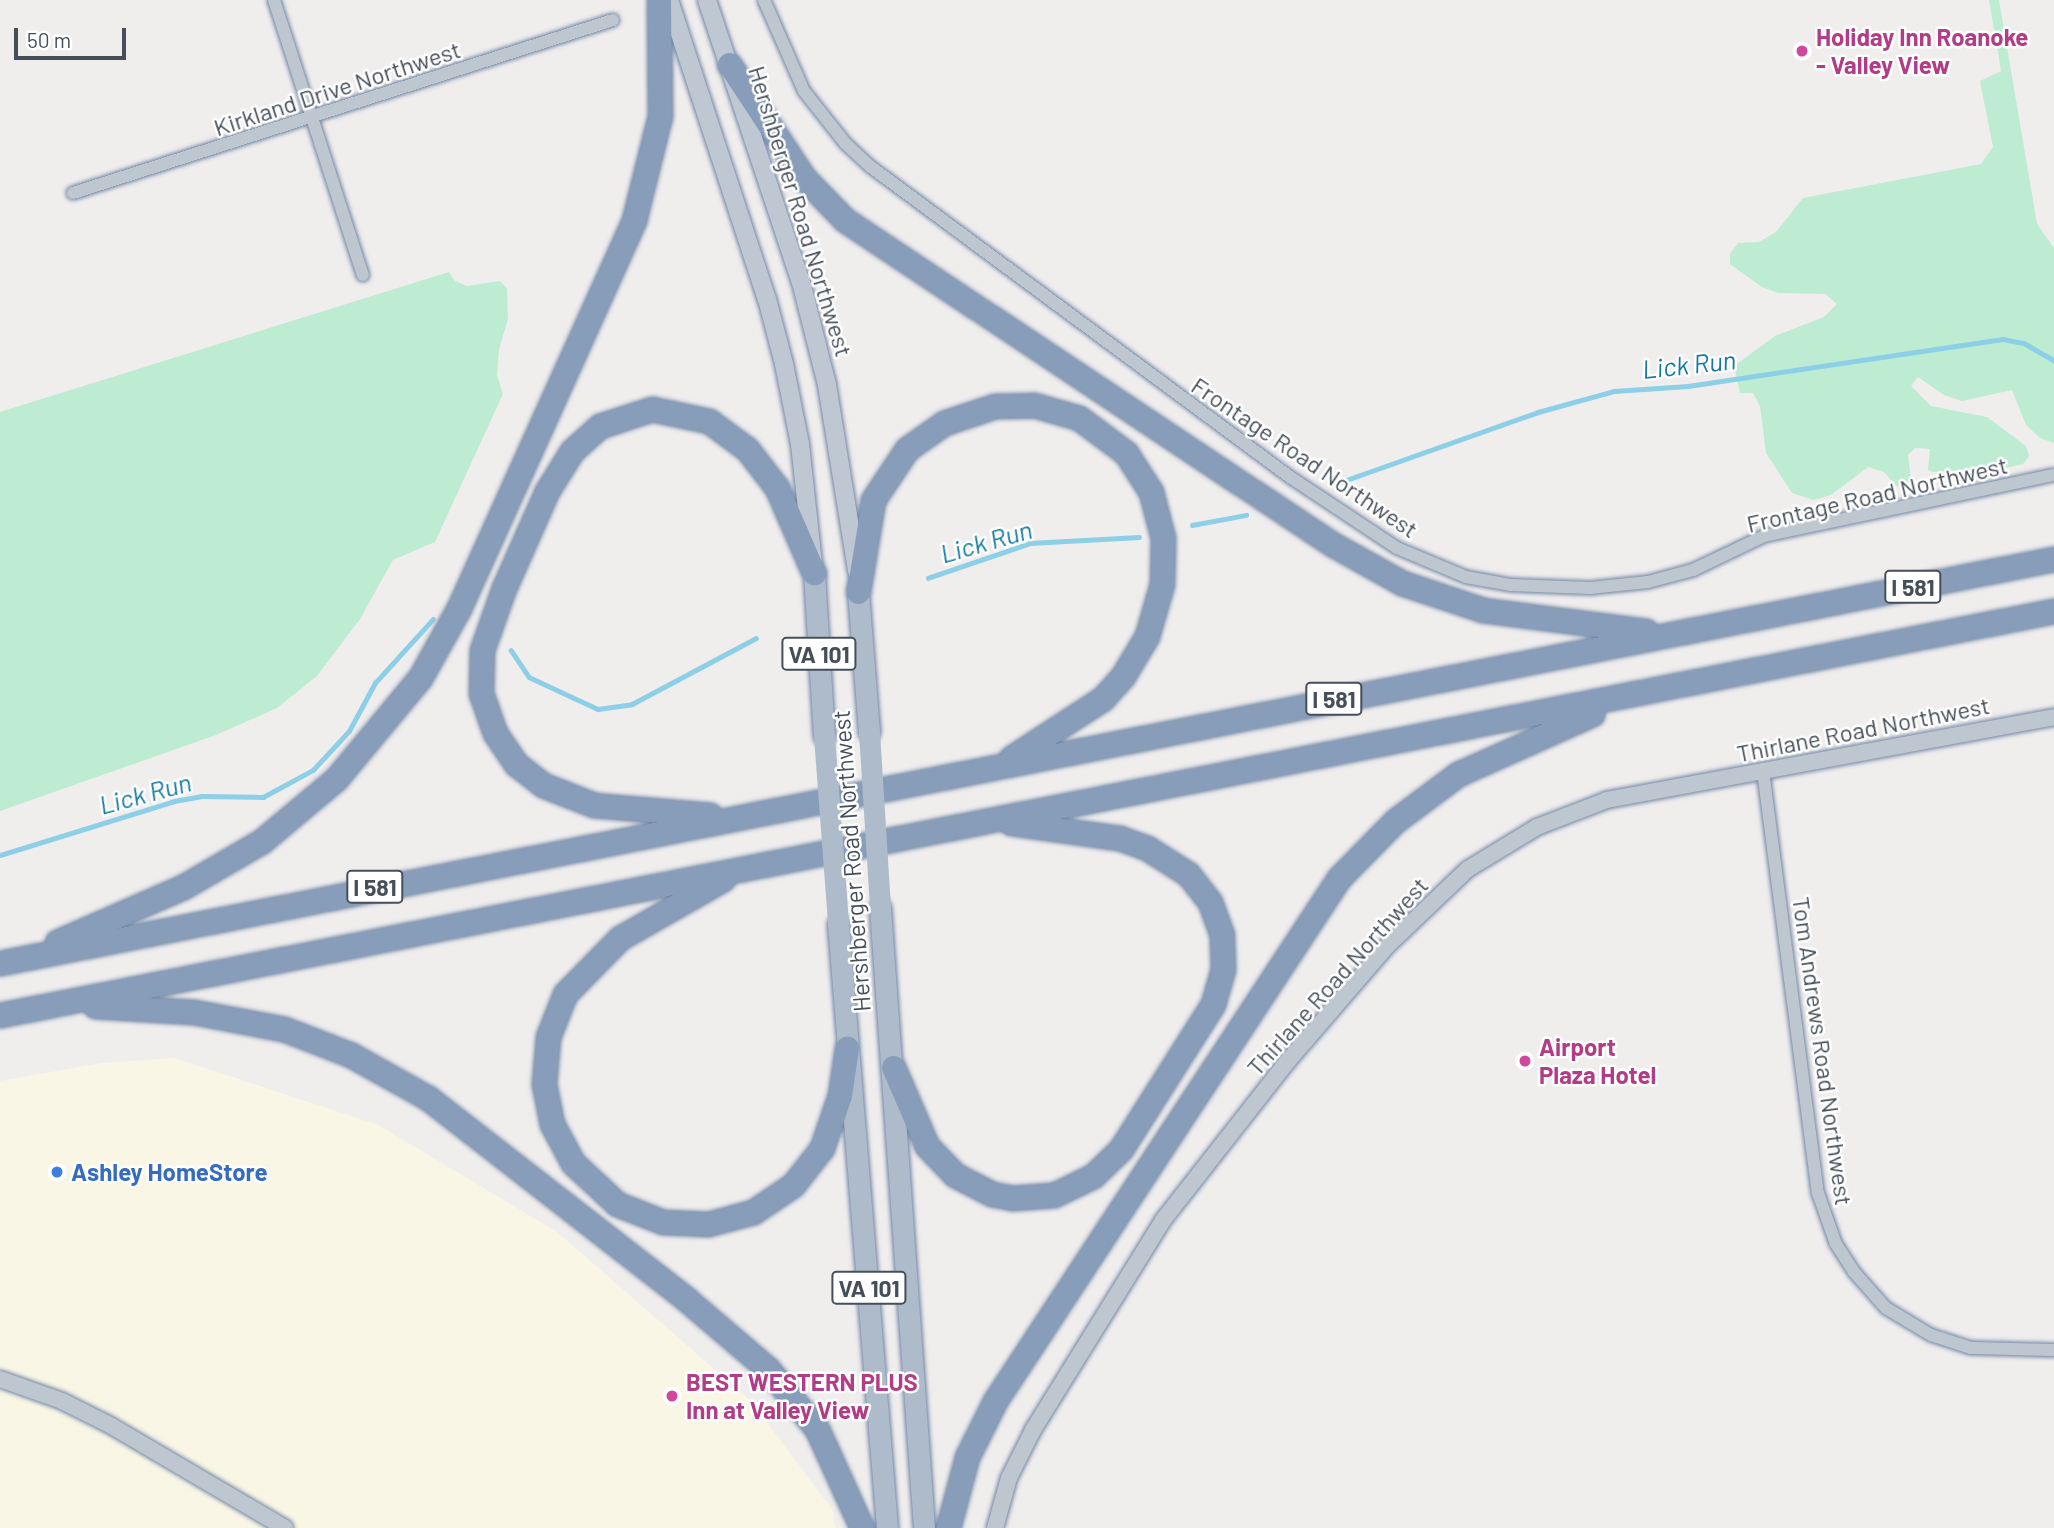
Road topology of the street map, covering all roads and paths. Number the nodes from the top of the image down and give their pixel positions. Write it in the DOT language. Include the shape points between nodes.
graph roads {
  1 [pos="274,0"];
  2 [pos="659,0"];
  3 [pos="669,0"];
  4 [pos="707,0"];
  5 [pos="764,0"];
  6 [pos="613,20"];
  7 [pos="729,64"];
  8 [pos="311,118"];
  9 [pos="73,193"];
  10 [pos="363,275"];
  11 [pos="2054,475"];
  12 [pos="2054,559"];
  13 [pos="814,573"];
  14 [pos="858,592"];
  15 [pos="2054,611"];
  16 [pos="1674,633"];
  17 [pos="1633,696"];
  18 [pos="2054,717"];
  19 [pos="995,767"];
  20 [pos="1763,771"];
  21 [pos="737,817"];
  22 [pos="990,821"];
  23 [pos="739,870"];
  24 [pos="7,961"];
  25 [pos="53,1005"];
  26 [pos="0,1015"];
  27 [pos="847,1048"];
  28 [pos="893,1067"];
  29 [pos="2054,1350"];
  30 [pos="0,1379"];
  31 [pos="285,1528"];
  32 [pos="862,1528"];
  33 [pos="887,1528"];
  34 [pos="924,1528"];
  35 [pos="948,1528"];
  36 [pos="995,1528"];
  1 -- 8 [label="street"];
  2 -- 24 [label="highway" via="660,116 638,209 459,608 419,678 336,779 262,841 183,887"];
  3 -- 13 [label="main road, Hershberger Road Northwest / VA 101" via="784,364 809,510"];
  4 -- 7 [label="main road, Hershberger Road Northwest / VA 101"];
  5 -- 11 [label="street, Frontage Road Northwest" via="804,91 845,143 871,167 1290,477 1397,548 1466,577 1511,585 1590,588 1648,582 1693,570 1764,536"];
  6 -- 8 [label="street, Kirkland Drive Northwest"];
  7 -- 14 [label="main road, Hershberger Road Northwest / VA 101" via="801,282 824,372"];
  7 -- 16 [label="highway" via="804,178 845,220 1368,566 1483,610"];
  8 -- 9 [label="street, Kirkland Drive Northwest"];
  8 -- 10 [label="street"];
  12 -- 16 [label="highway, I 581"];
  13 -- 21 [label="highway" via="777,488 747,449 689,413 636,411 600,426 560,468 486,631 480,669 485,712 504,749 527,773 570,798 593,805"];
  13 -- 27 [label="main road, Hershberger Road Northwest / VA 101, bridge"];
  14 -- 19 [label="highway" via="873,500 907,449 944,423 995,406 1034,405 1079,418 1126,453 1151,492 1163,538 1162,584 1147,636 1123,676 1102,699 1074,721"];
  14 -- 28 [label="main road, Hershberger Road Northwest / VA 101, bridge"];
  15 -- 17 [label="highway, I 581"];
  16 -- 19 [label="highway, I 581"];
  17 -- 22 [label="highway, I 581"];
  17 -- 35 [label="highway" via="1458,775 1395,821 1339,878 995,1401 967,1457"];
  18 -- 20 [label="street, Thirlane Road Northwest"];
  19 -- 21 [label="highway, I 581"];
  20 -- 29 [label="street, Tom Andrews Road Northwest" via="1818,1193 1836,1244 1886,1308 1931,1335 1970,1348"];
  20 -- 36 [label="street, Thirlane Road Northwest" via="1607,800 1560,817 1504,844 1468,869 1403,929 1288,1061 1164,1219 1033,1430 1010,1478"];
  21 -- 24 [label="highway, I 581"];
  22 -- 23 [label="highway, I 581"];
  22 -- 28 [label="highway" via="1119,838 1147,848 1188,874 1210,902 1222,935 1223,969 1213,1004 1121,1149 1093,1176 1054,1195 1012,1198 992,1194 955,1175 927,1146"];
  23 -- 25 [label="highway, I 581"];
  23 -- 27 [label="highway" via="620,938 565,994 548,1037 544,1084 552,1124 565,1152 602,1193 650,1218 708,1224 753,1212 793,1185 822,1148 840,1095"];
  25 -- 26 [label="highway, I 581"];
  25 -- 32 [label="highway" via="194,1012 262,1024 351,1055 428,1098 696,1307 768,1369 817,1429"];
  27 -- 33 [label="main road, Hershberger Road Northwest / VA 101"];
  28 -- 34 [label="main road, Hershberger Road Northwest / VA 101"];
  30 -- 31 [label="street" via="62,1401 108,1424"];
}
